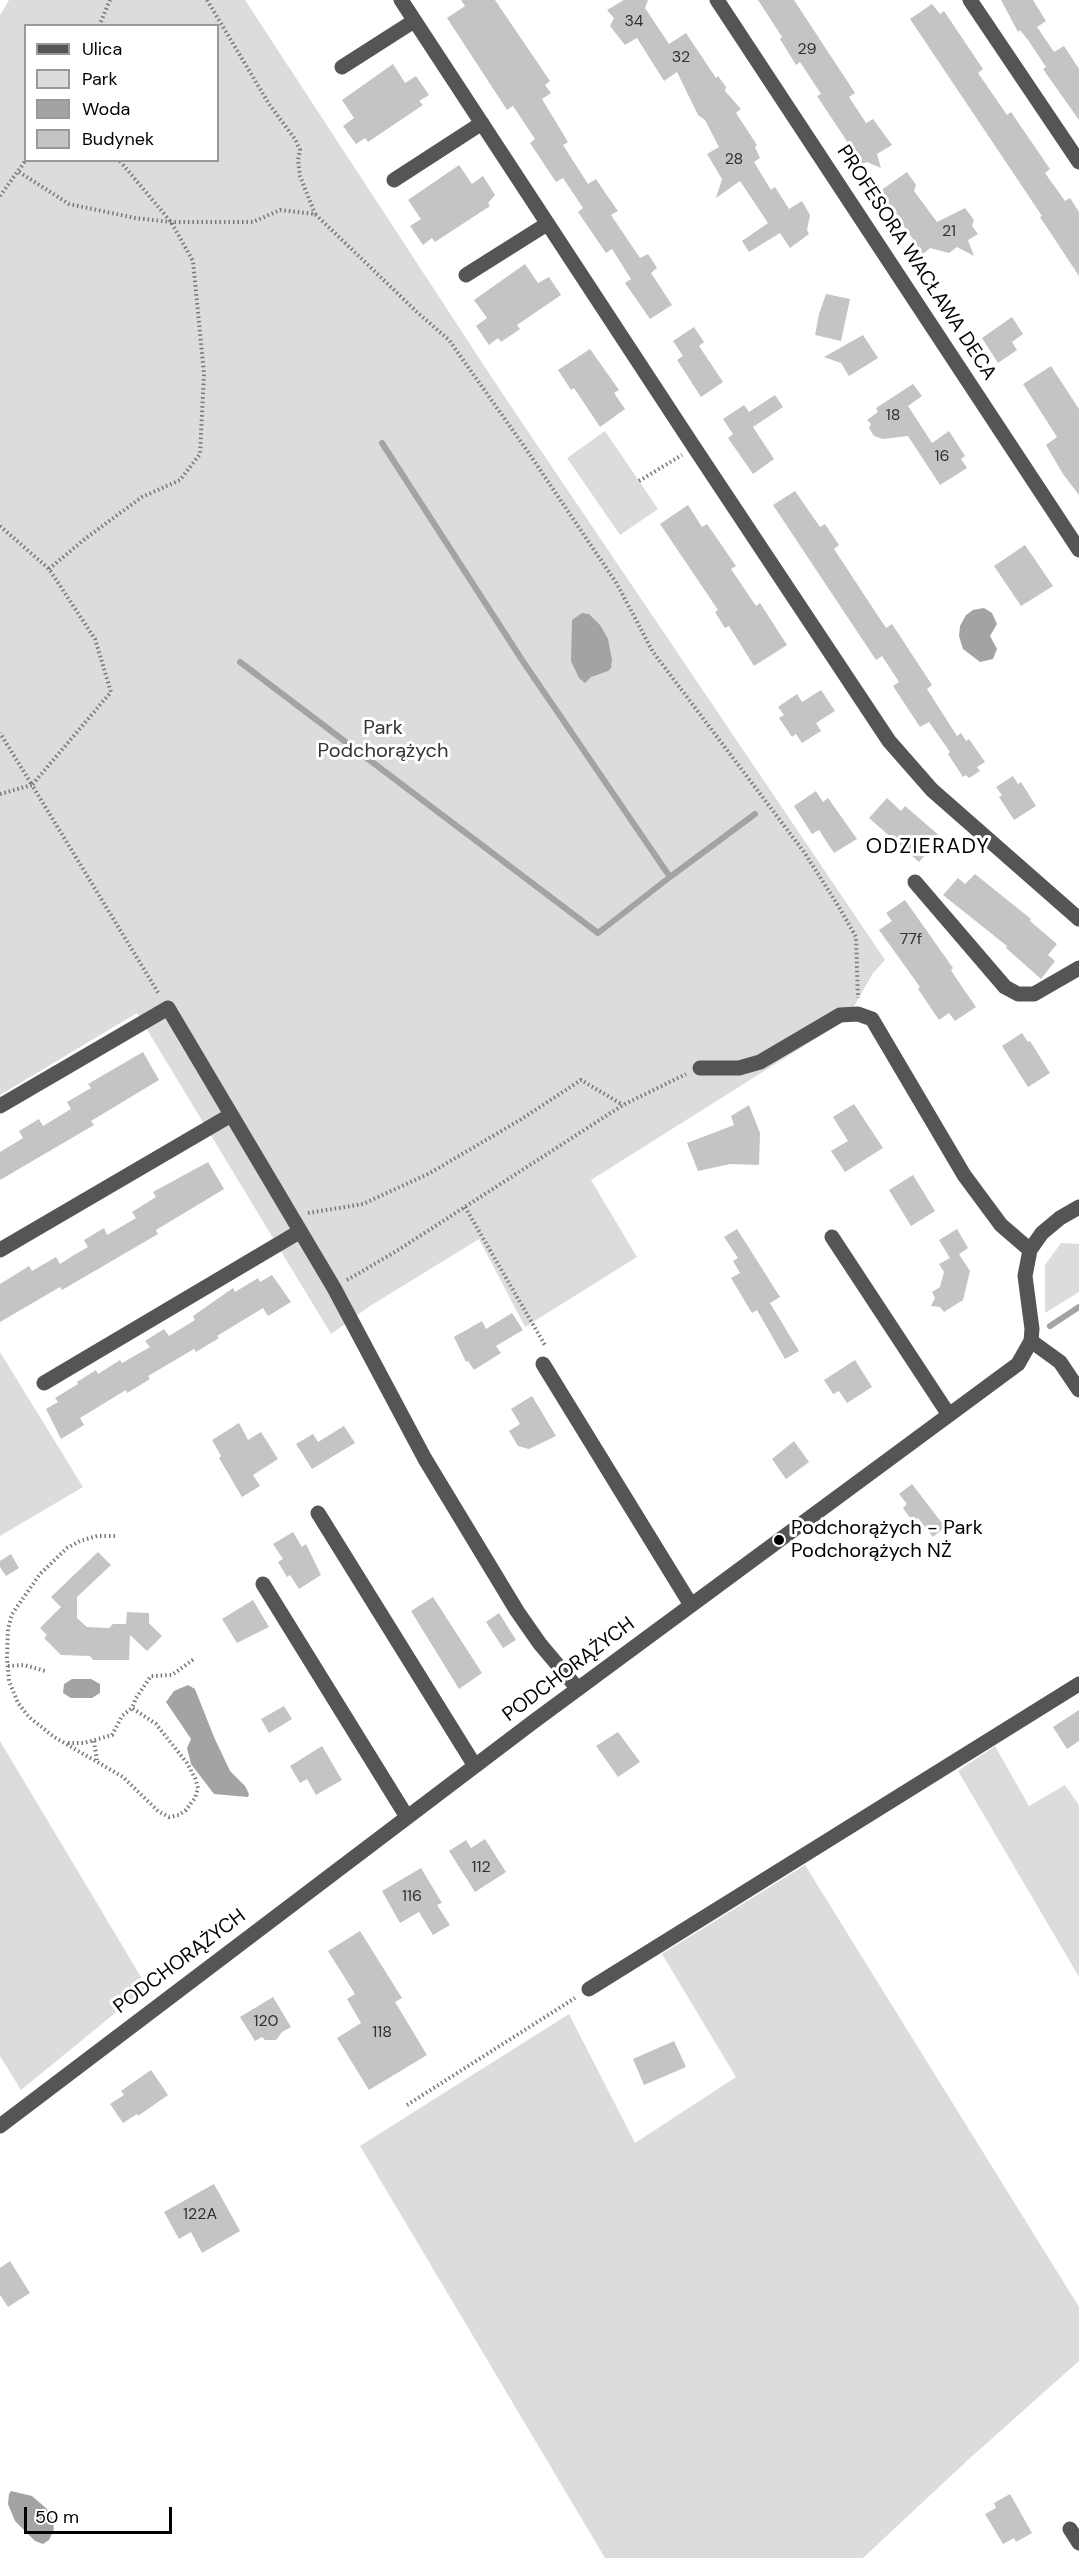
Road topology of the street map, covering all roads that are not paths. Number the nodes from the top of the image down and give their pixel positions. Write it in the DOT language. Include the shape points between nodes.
graph roads {
  1 [pos="401,0"];
  2 [pos="717,0"];
  3 [pos="970,0"];
  4 [pos="414,21"];
  5 [pos="342,68"];
  6 [pos="482,123"];
  7 [pos="1079,162"];
  8 [pos="394,180"];
  9 [pos="547,224"];
  10 [pos="466,275"];
  11 [pos="1079,550"];
  12 [pos="915,882"];
  13 [pos="1079,919"];
  14 [pos="1079,968"];
  15 [pos="700,1068"];
  16 [pos="0,1106"];
  17 [pos="231,1115"];
  18 [pos="1079,1207"];
  19 [pos="299,1232"];
  20 [pos="832,1237"];
  21 [pos="0,1250"];
  22 [pos="1030,1250"];
  23 [pos="1031,1341"];
  24 [pos="544,1366"];
  25 [pos="44,1383"];
  26 [pos="1079,1390"];
  27 [pos="949,1415"];
  28 [pos="318,1513"];
  29 [pos="263,1584"];
  30 [pos="691,1605"];
  31 [pos="1079,1684"];
  32 [pos="578,1689"];
  33 [pos="475,1766"];
  34 [pos="407,1817"];
  35 [pos="589,1989"];
  36 [pos="0,2126"];
  37 [pos="1071,2529"];
  38 [pos="1079,2543"];
  1 -- 4 [label="street"];
  2 -- 11 [label="street, PROFESORA WACŁAWA DECA"];
  3 -- 7 [label="street"];
  4 -- 5 [label="street"];
  4 -- 6 [label="street"];
  6 -- 8 [label="street"];
  6 -- 9 [label="street"];
  9 -- 10 [label="street"];
  9 -- 13 [label="street" via="904,760 932,790"];
  12 -- 14 [label="street" via="1005,987 1018,994 1034,994"];
  15 -- 22 [label="street" via="739,1068 760,1062 840,1015 858,1014 872,1019 964,1175 1001,1225"];
  16 -- 17 [label="street" via="168,1008"];
  17 -- 19 [label="street"];
  17 -- 21 [label="street"];
  18 -- 22 [label="street" via="1042,1233"];
  19 -- 25 [label="street"];
  19 -- 32 [label="street" via="334,1288 425,1459 517,1611"];
  20 -- 27 [label="street"];
  22 -- 23 [label="street" via="1025,1276 1032,1317"];
  23 -- 26 [label="street" via="1060,1362"];
  23 -- 27 [label="street, PODCHORĄŻYCH" via="1018,1364"];
  24 -- 30 [label="street"];
  27 -- 30 [label="street, PODCHORĄŻYCH"];
  28 -- 33 [label="street"];
  29 -- 34 [label="street"];
  30 -- 32 [label="street, PODCHORĄŻYCH"];
  31 -- 35 [label="street"];
  32 -- 33 [label="street, PODCHORĄŻYCH"];
  33 -- 34 [label="street, PODCHORĄŻYCH"];
  34 -- 36 [label="street, PODCHORĄŻYCH"];
  37 -- 38 [label="street"];
}
